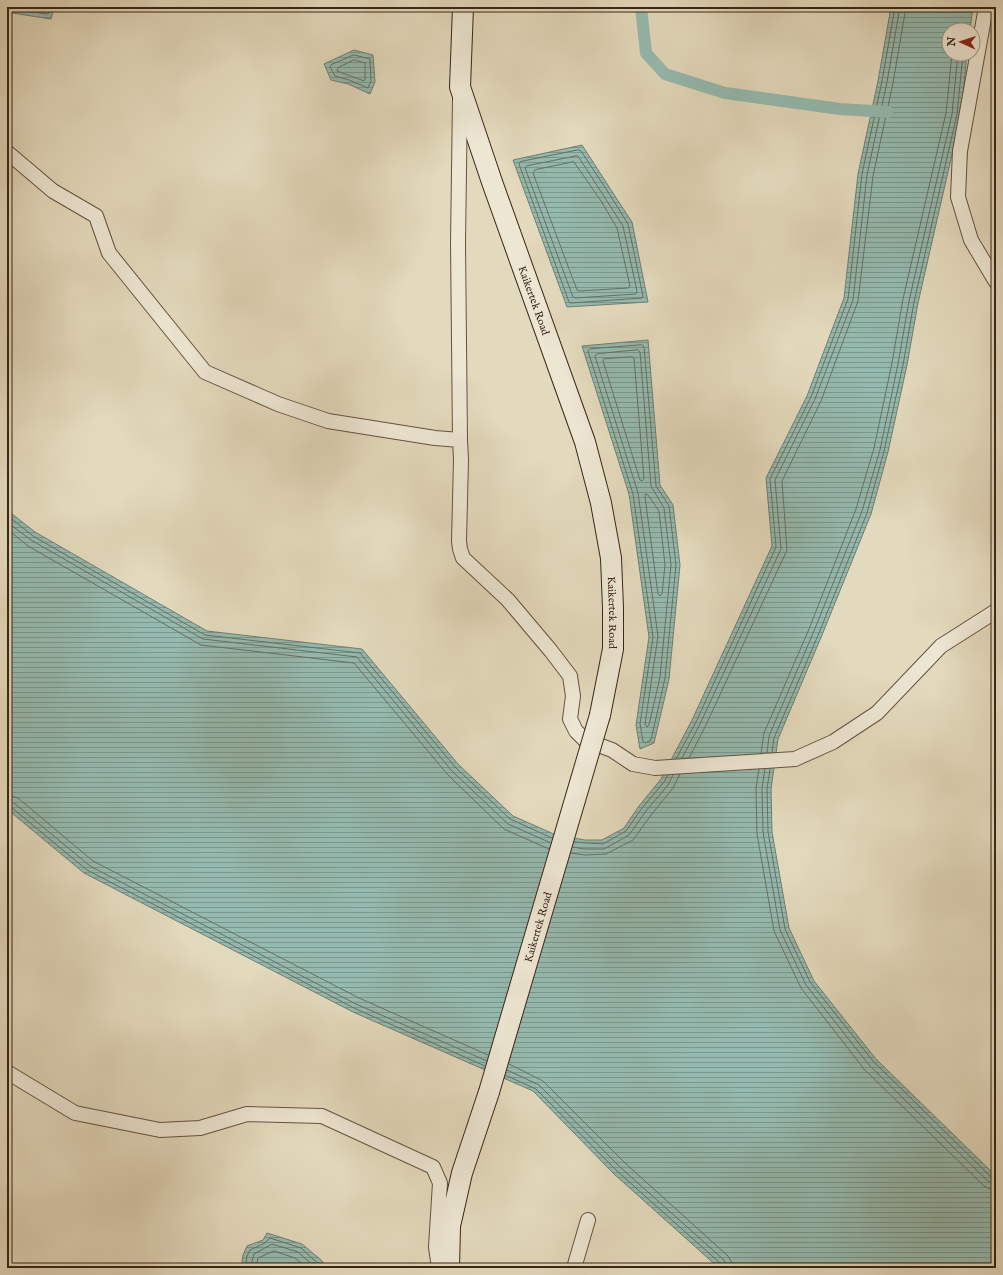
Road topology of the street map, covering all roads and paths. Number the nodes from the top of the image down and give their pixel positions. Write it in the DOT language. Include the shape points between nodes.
graph roads {
  1 [pos="463,7"];
  2 [pos="986,7"];
  3 [pos="460,87"];
  4 [pos="7,152"];
  5 [pos="996,282"];
  6 [pos="460,440"];
  7 [pos="996,611"];
  8 [pos="7,1072"];
  9 [pos="588,1220"];
  10 [pos="439,1268"];
  11 [pos="449,1268"];
  12 [pos="574,1268"];
  1 -- 3 [label="main road, Kaikertek Road"];
  2 -- 5 [label="street" via="960,151 958,197 971,240"];
  3 -- 6 [label="street"];
  3 -- 11 [label="main road, Kaikertek Road, bridge" via="585,442 601,503 611,558 613,649 600,715 490,1092 462,1173 450,1226"];
  4 -- 6 [label="street" via="53,191 96,216 109,253 205,372 278,404 328,421"];
  6 -- 7 [label="street" via="458,540 464,558 508,600 570,676 573,696 570,719 576,731 585,740 612,750 633,764 655,768 795,760 833,742 877,713 941,646"];
  8 -- 10 [label="street" via="75,1113 160,1130 200,1128 247,1114 322,1116 433,1167 440,1183 436,1247"];
  9 -- 12 [label="street"];
}
